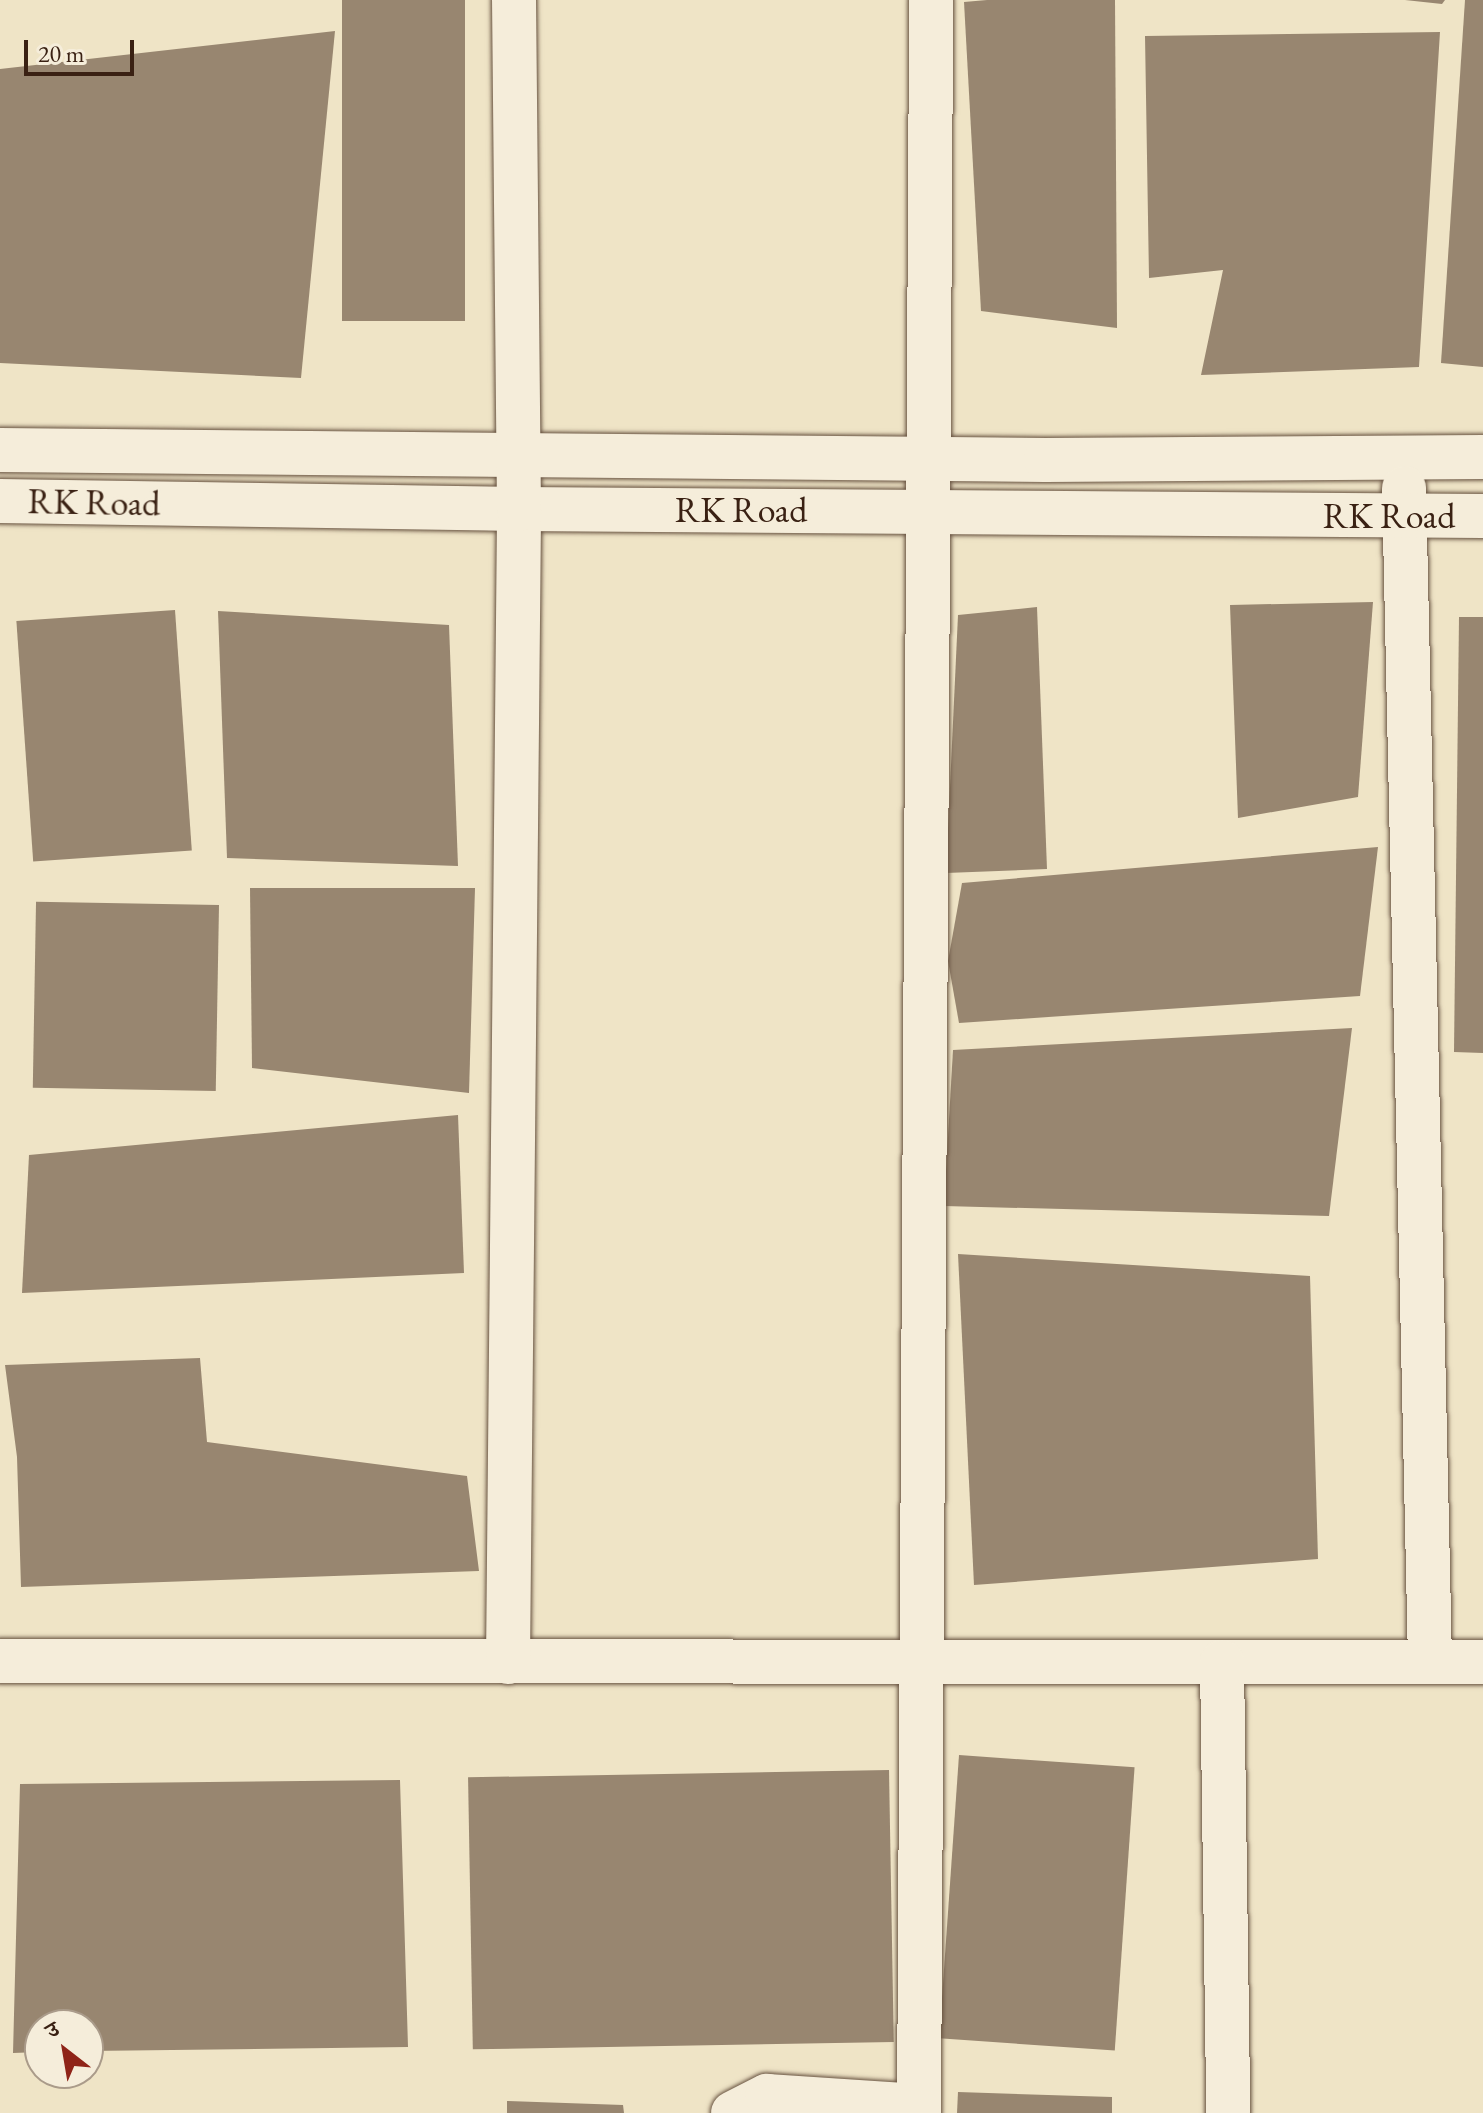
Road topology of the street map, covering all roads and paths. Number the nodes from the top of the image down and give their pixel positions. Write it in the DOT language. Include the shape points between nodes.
graph roads {
  1 [pos="514,0"];
  2 [pos="931,0"];
  3 [pos="0,450"];
  4 [pos="516,454"];
  5 [pos="1483,457"];
  6 [pos="1402,458"];
  7 [pos="926,459"];
  8 [pos="0,501"];
  9 [pos="519,509"];
  10 [pos="926,511"];
  11 [pos="1483,516"];
  12 [pos="1407,517"];
  13 [pos="0,1661"];
  14 [pos="508,1662"];
  15 [pos="1222,1662"];
  16 [pos="1430,1662"];
  17 [pos="1483,1662"];
  18 [pos="920,1663"];
  19 [pos="919,2110"];
  20 [pos="733,2113"];
  21 [pos="1228,2113"];
  1 -- 4 [label="street"];
  2 -- 7 [label="street"];
  3 -- 4 [label="street, RK Road"];
  4 -- 7 [label="street, RK Road"];
  4 -- 9 [label="street"];
  5 -- 6 [label="street, RK Road"];
  6 -- 7 [label="street, RK Road"];
  6 -- 12 [label="street"];
  7 -- 10 [label="street"];
  8 -- 9 [label="street, RK Road"];
  9 -- 10 [label="street, RK Road"];
  9 -- 14 [label="street"];
  10 -- 12 [label="street, RK Road"];
  10 -- 18 [label="street"];
  11 -- 12 [label="street, RK Road"];
  12 -- 16 [label="street"];
  13 -- 14 [label="street"];
  14 -- 18 [label="street"];
  15 -- 16 [label="street"];
  15 -- 18 [label="street"];
  15 -- 21 [label="street"];
  16 -- 17 [label="street"];
  18 -- 19 [label="street"];
  19 -- 20 [label="street" via="767,2096"];
}
